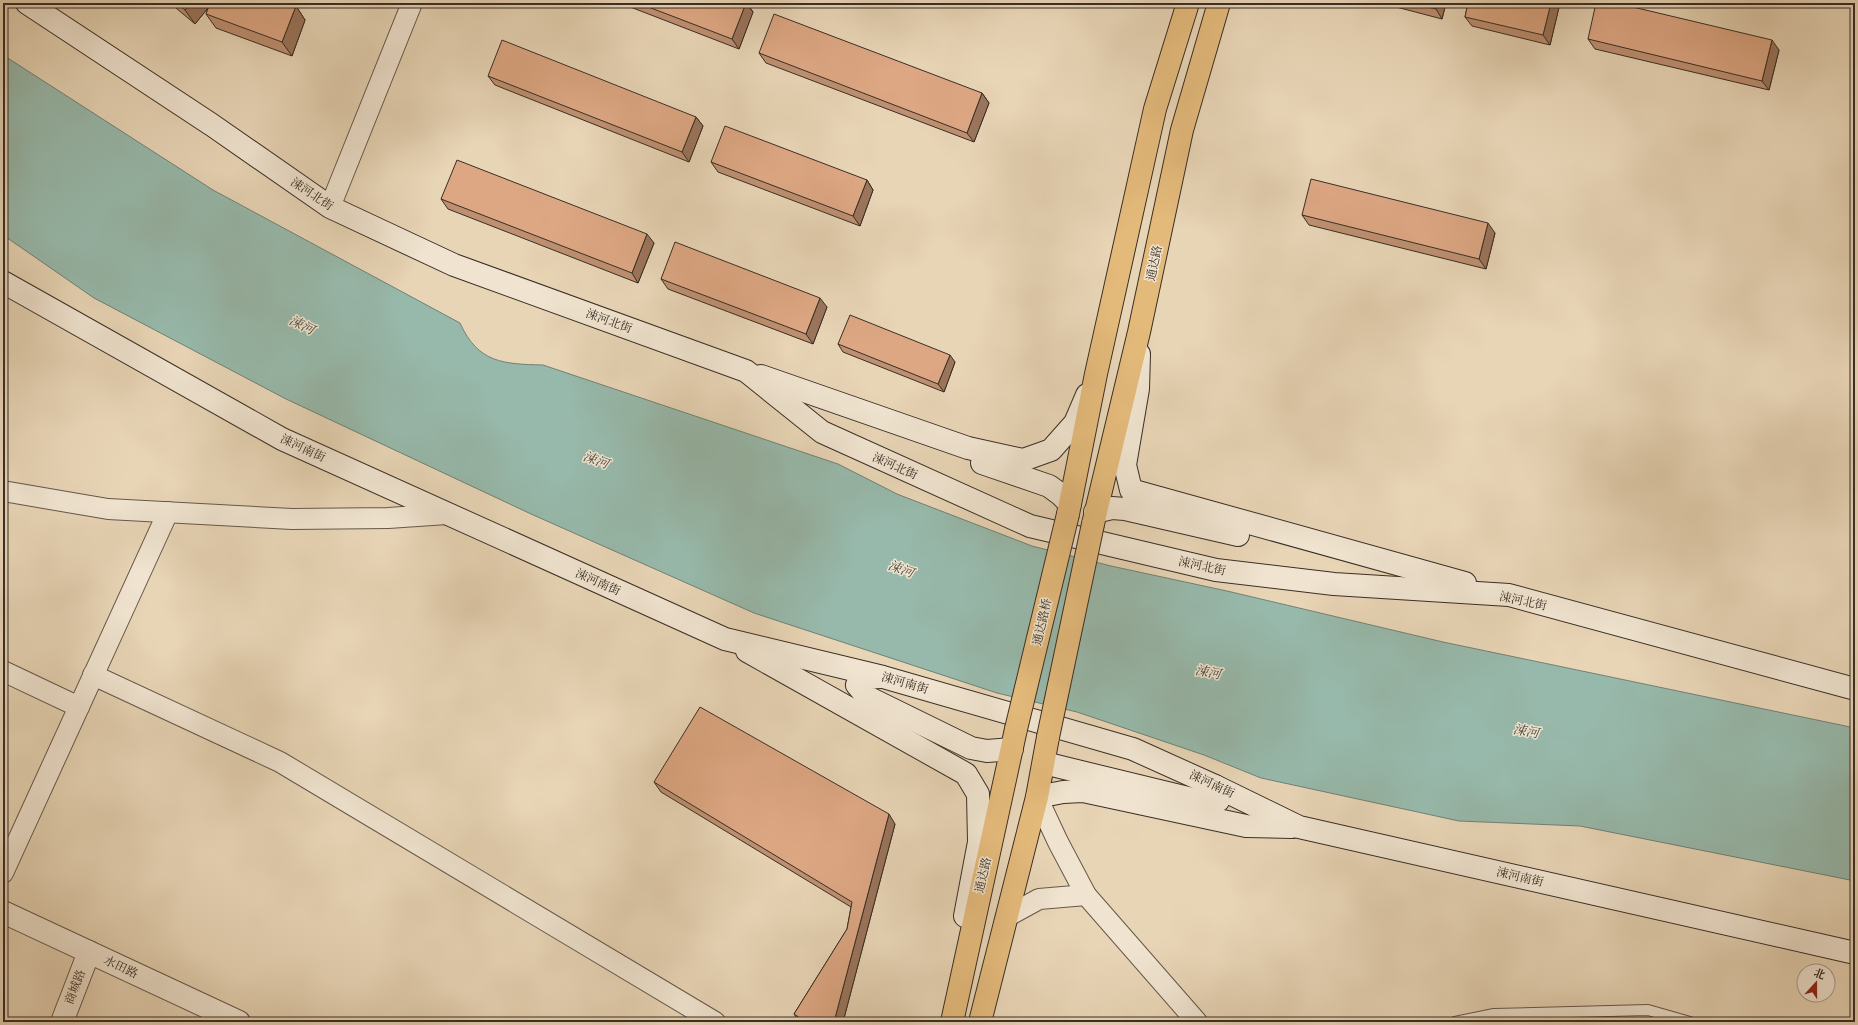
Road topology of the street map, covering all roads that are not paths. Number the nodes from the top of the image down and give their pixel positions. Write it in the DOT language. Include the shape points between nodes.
graph roads {
  1 [pos="27,3"];
  2 [pos="412,3"];
  3 [pos="1188,3"];
  4 [pos="1218,3"];
  5 [pos="330,207"];
  6 [pos="3,282"];
  7 [pos="1139,332"];
  8 [pos="746,371"];
  9 [pos="1096,374"];
  10 [pos="839,441"];
  11 [pos="3,491"];
  12 [pos="1069,509"];
  13 [pos="168,512"];
  14 [pos="448,514"];
  15 [pos="1094,518"];
  16 [pos="1334,584"];
  17 [pos="1509,595"];
  18 [pos="725,639"];
  19 [pos="3,671"];
  20 [pos="93,675"];
  21 [pos="883,676"];
  22 [pos="1855,689"];
  23 [pos="79,707"];
  24 [pos="1014,739"];
  25 [pos="1044,763"];
  26 [pos="1215,786"];
  27 [pos="1037,797"];
  28 [pos="1299,827"];
  29 [pos="3,873"];
  30 [pos="1086,895"];
  31 [pos="3,912"];
  32 [pos="1008,916"];
  33 [pos="89,952"];
  34 [pos="966,953"];
  35 [pos="1855,953"];
  36 [pos="62,1022"];
  37 [pos="239,1022"];
  38 [pos="715,1022"];
  39 [pos="952,1022"];
  40 [pos="980,1022"];
  41 [pos="1196,1022"];
  42 [pos="1455,1022"];
  43 [pos="1690,1022"];
  1 -- 5 [label="main road, 涑河北街" via="212,125"];
  2 -- 5 [label="street"];
  3 -- 9 [label="main road" via="1154,109"];
  4 -- 7 [label="main road, 通达路" via="1182,130"];
  5 -- 8 [label="main road, 涑河北街" via="454,266"];
  6 -- 14 [label="main road, 涑河南街" via="282,439"];
  7 -- 15 [label="main road, 通达路"];
  7 -- 17 [label="main road" via="1138,389 1125,465 1131,490"];
  8 -- 9 [label="main road" via="968,448 1023,460 1051,450 1075,423"];
  8 -- 10 [label="main road, 涑河北街" via="822,432"];
  9 -- 12 [label="main road"];
  10 -- 12 [label="main road" via="835,432 836,424 840,418 849,416 1049,486 1060,494"];
  10 -- 16 [label="main road, 涑河北街" via="1030,526 1216,570"];
  11 -- 13 [label="street" via="108,509"];
  12 -- 24 [label="main road, 通达路桥, bridge"];
  13 -- 14 [label="street" via="292,519 388,518"];
  13 -- 20 [label="street"];
  14 -- 18 [label="main road, 涑河南街"];
  15 -- 16 [label="main road" via="1112,508 1125,509 1345,562 1352,568 1349,576"];
  15 -- 25 [label="main road, bridge"];
  16 -- 17 [label="main road, 涑河北街"];
  17 -- 22 [label="main road, 涑河北街"];
  18 -- 21 [label="main road, 涑河南街"];
  18 -- 34 [label="main road" via="966,774 978,794 979,842 964,920"];
  19 -- 23 [label="street"];
  20 -- 23 [label="street"];
  20 -- 38 [label="street" via="280,762"];
  21 -- 24 [label="main road" via="861,678 857,685 867,697 971,748 987,751"];
  21 -- 26 [label="main road, 涑河南街" via="1133,749"];
  23 -- 29 [label="street"];
  24 -- 34 [label="main road, 通达路"];
  25 -- 26 [label="main road" via="1196,800 1218,801"];
  25 -- 27 [label="main road"];
  26 -- 28 [label="main road, 涑河南街"];
  27 -- 28 [label="main road" via="1084,791 1246,826"];
  27 -- 30 [label="street"];
  27 -- 32 [label="main road"];
  28 -- 35 [label="main road, 涑河南街"];
  30 -- 32 [label="street" via="1039,899"];
  30 -- 41 [label="street"];
  31 -- 33 [label="main road, 水田路"];
  32 -- 40 [label="main road"];
  33 -- 36 [label="main road, 商城路"];
  33 -- 37 [label="main road, 水田路"];
  34 -- 39 [label="main road, 通达路"];
  42 -- 43 [label="lane" via="1494,1014 1648,1010"];
}
